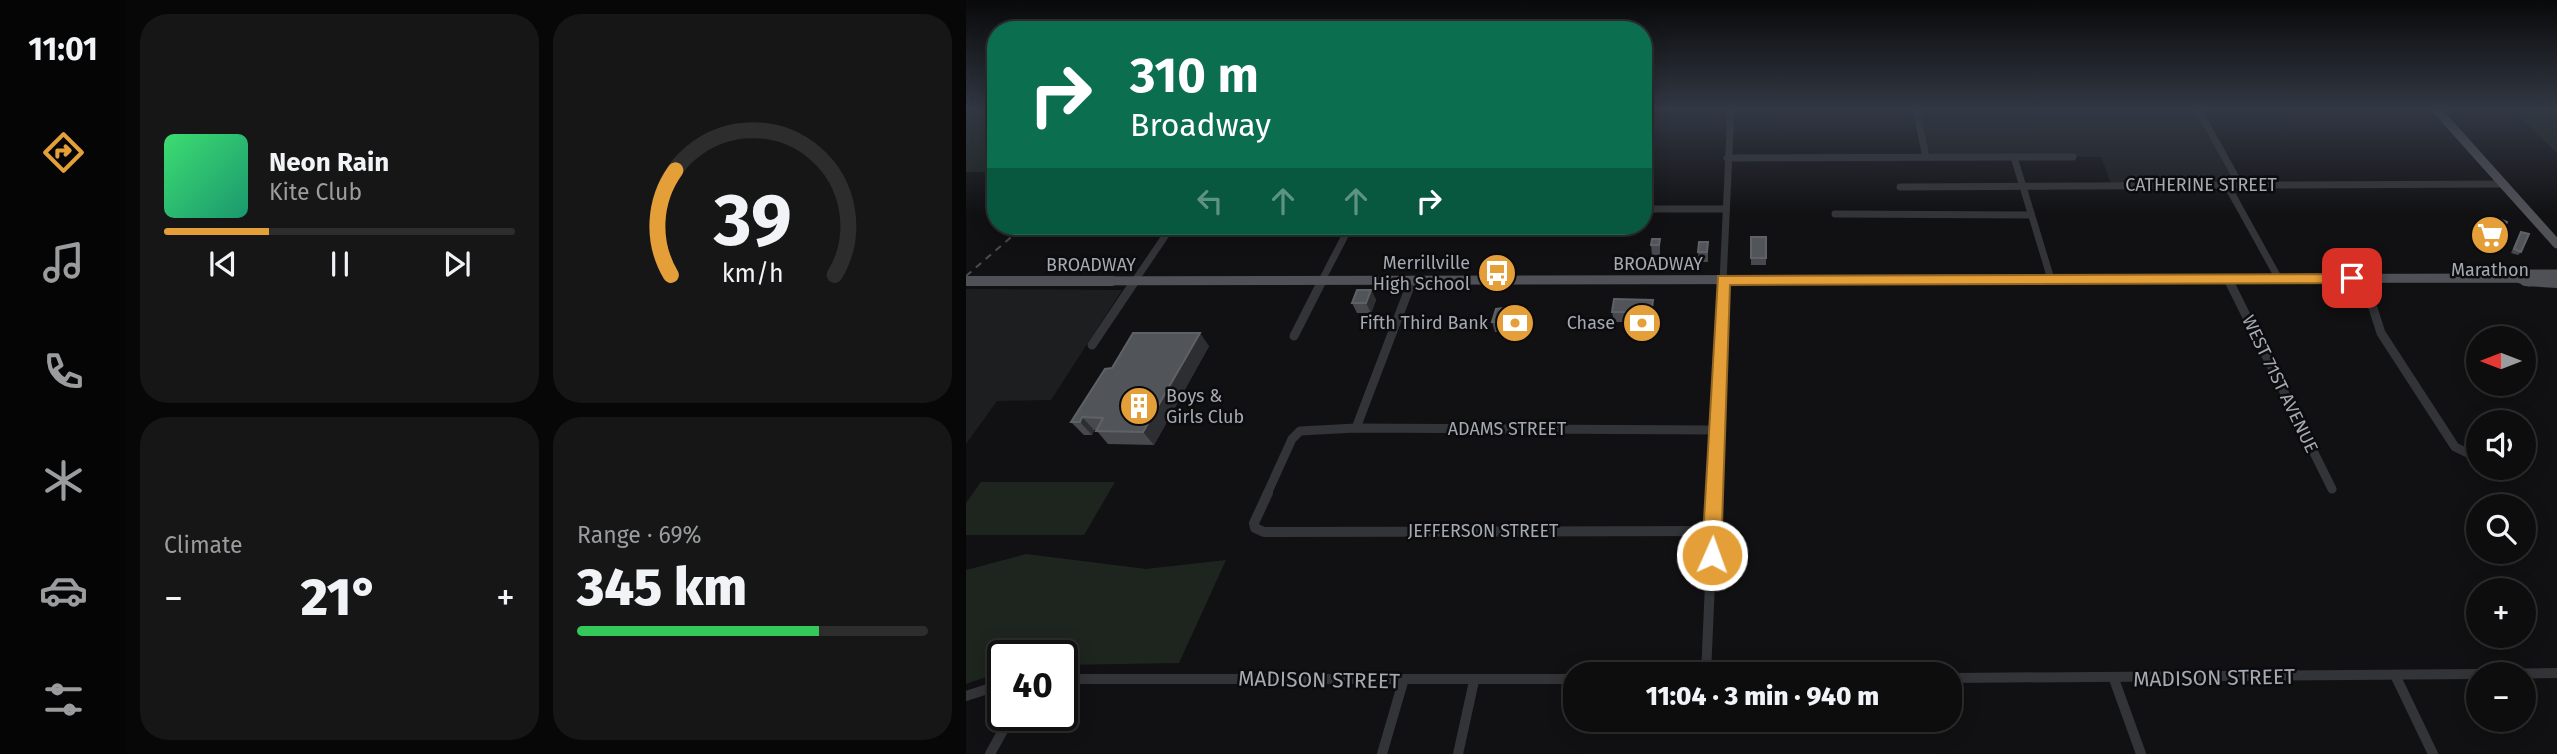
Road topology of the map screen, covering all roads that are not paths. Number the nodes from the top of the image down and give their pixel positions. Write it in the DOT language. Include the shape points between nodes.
graph roads {
  1 [pos="1728,144"];
  2 [pos="1923,144"];
  3 [pos="2218,144"];
  4 [pos="2467,144"];
  5 [pos="1926,157"];
  6 [pos="2014,157"];
  7 [pos="2073,157"];
  8 [pos="1727,158"];
  9 [pos="2503,184"];
  10 [pos="2227,185"];
  11 [pos="2241,185"];
  12 [pos="2022,186"];
  13 [pos="1900,187"];
  14 [pos="1652,209"];
  15 [pos="1726,209"];
  16 [pos="1835,214"];
  17 [pos="2031,215"];
  18 [pos="1166,235"];
  19 [pos="1346,235"];
  20 [pos="2557,244"];
  21 [pos="2557,274"];
  22 [pos="2352,278"];
  23 [pos="2518,278"];
  24 [pos="2050,279"];
  25 [pos="2228,279"];
  26 [pos="2279,279"];
  27 [pos="1323,280"];
  28 [pos="1412,280"];
  29 [pos="1723,280"];
  30 [pos="966,281"];
  31 [pos="1135,281"];
  32 [pos="2557,283"];
  33 [pos="1294,336"];
  34 [pos="1092,345"];
  35 [pos="1356,428"];
  36 [pos="1716,430"];
  37 [pos="2466,452"];
  38 [pos="2332,489"];
  39 [pos="1255,528"];
  40 [pos="1713,531"];
  41 [pos="1707,662"];
  42 [pos="2536,673"];
  43 [pos="2557,673"];
  44 [pos="2466,674"];
  45 [pos="2395,675"];
  46 [pos="1962,678"];
  47 [pos="1078,679"];
  48 [pos="1563,679"];
  49 [pos="2113,679"];
  50 [pos="1474,681"];
  51 [pos="1403,682"];
  52 [pos="987,689"];
  53 [pos="966,695"];
  54 [pos="1003,731"];
  55 [pos="990,754"];
  56 [pos="1382,754"];
  57 [pos="1458,754"];
  58 [pos="2141,754"];
  59 [pos="2433,754"];
  1 -- 8 [label="street"];
  2 -- 5 [label="street"];
  3 -- 11 [label="street"];
  4 -- 9 [label="main road"];
  5 -- 6 [label="street"];
  5 -- 8 [label="street"];
  6 -- 7 [label="street"];
  6 -- 12 [label="street"];
  8 -- 15 [label="street"];
  9 -- 11 [label="street, CATHERINE STREET"];
  9 -- 20 [label="main road"];
  10 -- 11 [label="street, CATHERINE STREET"];
  10 -- 12 [label="street, CATHERINE STREET"];
  10 -- 26 [label="street"];
  12 -- 13 [label="street, CATHERINE STREET"];
  12 -- 17 [label="street"];
  14 -- 15 [label="street"];
  15 -- 29 [label="street"];
  16 -- 17 [label="street"];
  17 -- 24 [label="street"];
  18 -- 31 [label="street"];
  19 -- 27 [label="street"];
  21 -- 23 [label="main road, BROADWAY" via="2521,274"];
  22 -- 23 [label="main road, BROADWAY"];
  22 -- 26 [label="main road, BROADWAY"];
  22 -- 37 [label="street" via="2455,447"];
  23 -- 32 [label="main road, BROADWAY"];
  24 -- 25 [label="main road, BROADWAY"];
  24 -- 29 [label="main road, BROADWAY"];
  25 -- 26 [label="main road, BROADWAY"];
  25 -- 38 [label="street, WEST 71ST AVENUE"];
  27 -- 28 [label="main road, BROADWAY"];
  27 -- 31 [label="main road, BROADWAY"];
  27 -- 33 [label="street"];
  28 -- 29 [label="main road, BROADWAY"];
  28 -- 35 [label="street"];
  29 -- 36 [label="street"];
  30 -- 31 [label="main road, BROADWAY"];
  31 -- 34 [label="street"];
  35 -- 36 [label="street, ADAMS STREET"];
  35 -- 39 [label="street, ADAMS STREET" via="1300,431 1292,439"];
  36 -- 40 [label="street"];
  39 -- 40 [label="street, JEFFERSON STREET" via="1264,532"];
  40 -- 41 [label="street"];
  42 -- 43 [label="street"];
  44 -- 45 [label="street, MADISON STREET"];
  45 -- 49 [label="street, MADISON STREET"];
  45 -- 59 [label="street"];
  46 -- 49 [label="street, MADISON STREET"];
  47 -- 51 [label="street, MADISON STREET"];
  48 -- 50 [label="street, MADISON STREET"];
  49 -- 58 [label="street"];
  50 -- 51 [label="street, MADISON STREET"];
  50 -- 57 [label="street"];
  51 -- 56 [label="street"];
  52 -- 53 [label="street"];
  54 -- 55 [label="street"];
}
